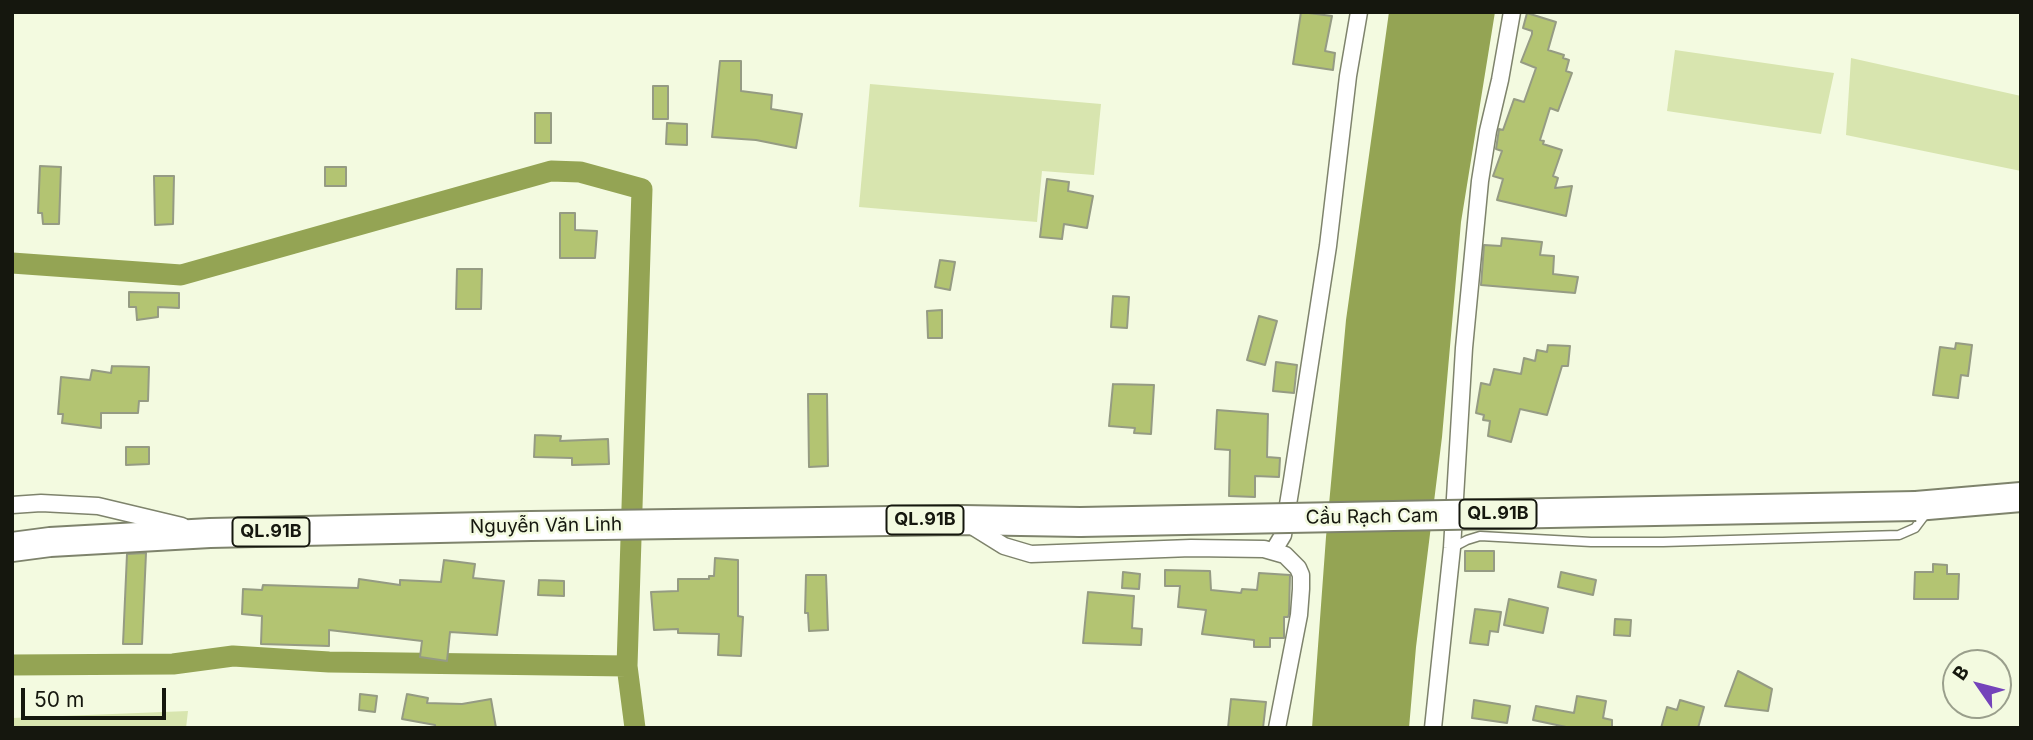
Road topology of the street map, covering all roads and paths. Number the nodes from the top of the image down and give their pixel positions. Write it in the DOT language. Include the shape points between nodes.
graph roads {
  1 [pos="1359,12"];
  2 [pos="1512,12"];
  3 [pos="2021,497"];
  4 [pos="12,505"];
  5 [pos="1925,505"];
  6 [pos="962,520"];
  7 [pos="1080,522"];
  8 [pos="210,533"];
  9 [pos="12,547"];
  10 [pos="1452,548"];
  11 [pos="1275,550"];
  12 [pos="1277,728"];
  13 [pos="1433,728"];
  1 -- 11 [label="street" via="1294,468 1283,535"];
  2 -- 10 [label="street" via="1480,181"];
  3 -- 5 [label="highway, QL.91B"];
  4 -- 8 [label="street" via="98,506"];
  5 -- 7 [label="highway, Cầu Rạch Cam / QL.91B, bridge"];
  5 -- 10 [label="lane" via="1914,528 1899,535 1626,542 1480,536"];
  6 -- 7 [label="highway, Nguyễn Văn Linh / QL.91B"];
  6 -- 8 [label="highway, Nguyễn Văn Linh / QL.91B"];
  6 -- 11 [label="street" via="1004,546 1031,554"];
  8 -- 9 [label="highway, Nguyễn Văn Linh / QL.91B"];
  10 -- 13 [label="street"];
  11 -- 12 [label="street" via="1292,560 1301,575 1299,615"];
}
